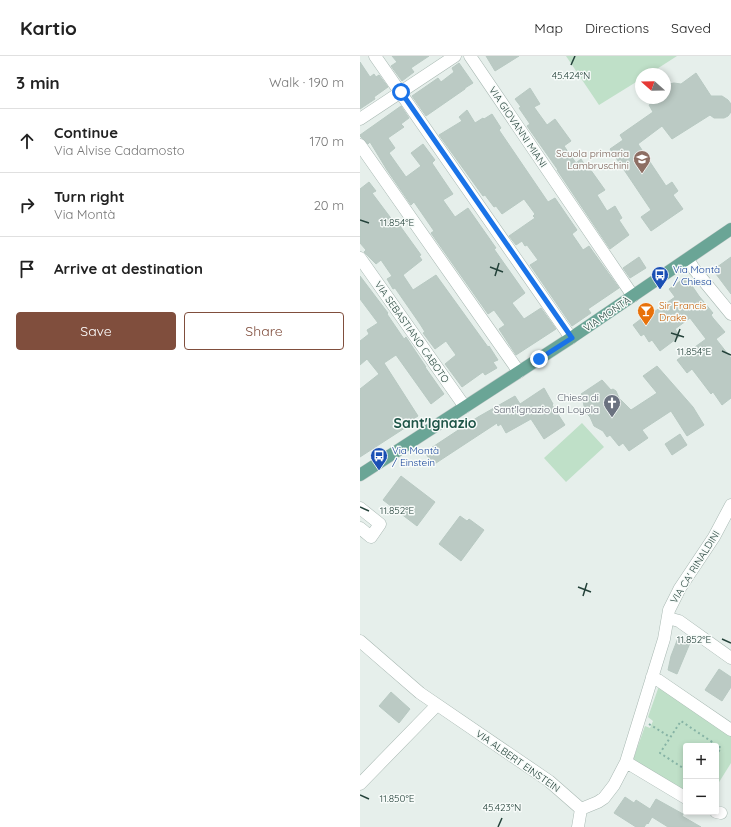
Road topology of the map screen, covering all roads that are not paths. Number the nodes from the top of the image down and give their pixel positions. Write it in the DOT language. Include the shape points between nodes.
graph roads {
  1 [pos="375,56"];
  2 [pos="455,56"];
  3 [pos="470,56"];
  4 [pos="401,92"];
  5 [pos="360,119"];
  6 [pos="360,145"];
  7 [pos="731,229"];
  8 [pos="360,258"];
  9 [pos="688,259"];
  10 [pos="634,296"];
  11 [pos="731,314"];
  12 [pos="572,338"];
  13 [pos="519,372"];
  14 [pos="465,407"];
  15 [pos="360,475"];
  16 [pos="731,505"];
  17 [pos="360,508"];
  18 [pos="360,528"];
  19 [pos="668,618"];
  20 [pos="360,641"];
  21 [pos="731,658"];
  22 [pos="652,677"];
  23 [pos="437,705"];
  24 [pos="731,730"];
  25 [pos="626,762"];
  26 [pos="360,784"];
  27 [pos="683,796"];
  28 [pos="581,808"];
  29 [pos="578,827"];
  1 -- 4 [label="street"];
  2 -- 4 [label="street"];
  3 -- 10 [label="street, VIA GIOVANNI MIANI"];
  4 -- 5 [label="street"];
  4 -- 12 [label="street"];
  6 -- 13 [label="street"];
  7 -- 9 [label="main road, VIA MONTÀ"];
  8 -- 14 [label="street, VIA SEBASTIANO CABOTO"];
  9 -- 10 [label="main road, VIA MONTÀ"];
  9 -- 11 [label="street" via="694,270"];
  10 -- 12 [label="main road, VIA MONTÀ"];
  12 -- 13 [label="main road, VIA MONTÀ"];
  13 -- 14 [label="main road, VIA MONTÀ"];
  14 -- 15 [label="main road, VIA MONTÀ"];
  16 -- 19 [label="street, VIA CA' RINALDINI" via="714,537 672,602"];
  17 -- 18 [label="street" via="380,524 371,537"];
  19 -- 21 [label="street" via="679,622"];
  19 -- 22 [label="street, VIA CA' RINALDINI"];
  20 -- 23 [label="street, VIA ALBERT EINSTEIN"];
  22 -- 24 [label="street"];
  22 -- 25 [label="street, VIA CA' RINALDINI"];
  23 -- 26 [label="street"];
  23 -- 28 [label="street, VIA ALBERT EINSTEIN" via="549,781"];
  25 -- 27 [label="street"];
  25 -- 28 [label="street, VIA CA' RINALDINI" via="604,798"];
  28 -- 29 [label="street"];
}
